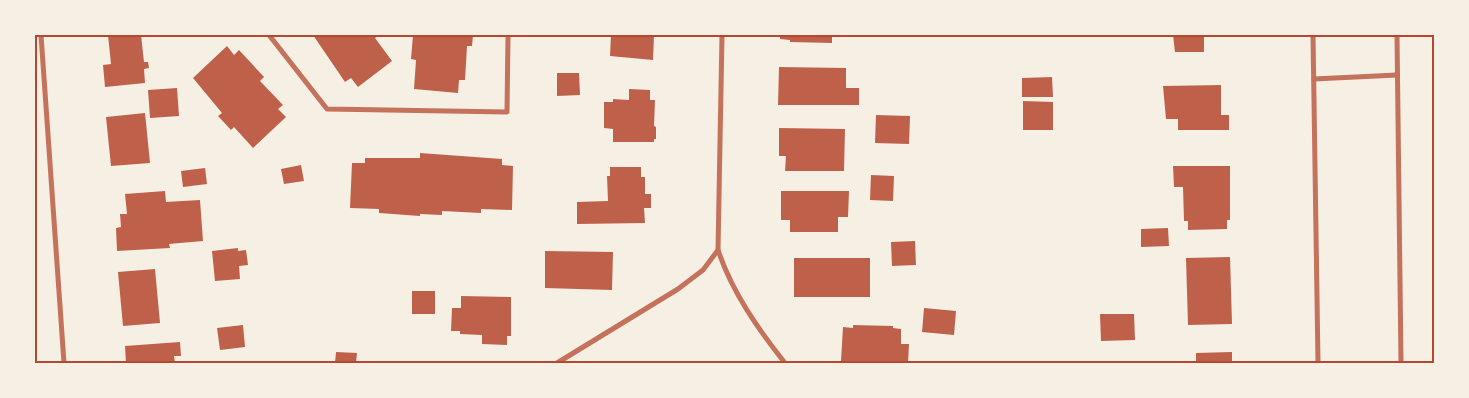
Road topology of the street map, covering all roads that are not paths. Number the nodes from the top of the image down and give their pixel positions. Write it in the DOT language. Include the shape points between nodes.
graph roads {
  1 [pos="41,35"];
  2 [pos="269,35"];
  3 [pos="508,35"];
  4 [pos="722,35"];
  5 [pos="1314,35"];
  6 [pos="1397,35"];
  7 [pos="1397,75"];
  8 [pos="1314,79"];
  9 [pos="718,250"];
  10 [pos="64,363"];
  11 [pos="557,363"];
  12 [pos="785,363"];
  13 [pos="1318,363"];
  14 [pos="1401,363"];
  1 -- 10 [label="street"];
  2 -- 3 [label="street" via="327,109 507,112"];
  4 -- 9 [label="street"];
  5 -- 8 [label="street"];
  6 -- 7 [label="street"];
  7 -- 8 [label="street"];
  7 -- 14 [label="street"];
  8 -- 13 [label="street"];
  9 -- 11 [label="street" via="703,270 678,289"];
  9 -- 12 [label="street" via="729,279 762,334"];
}
